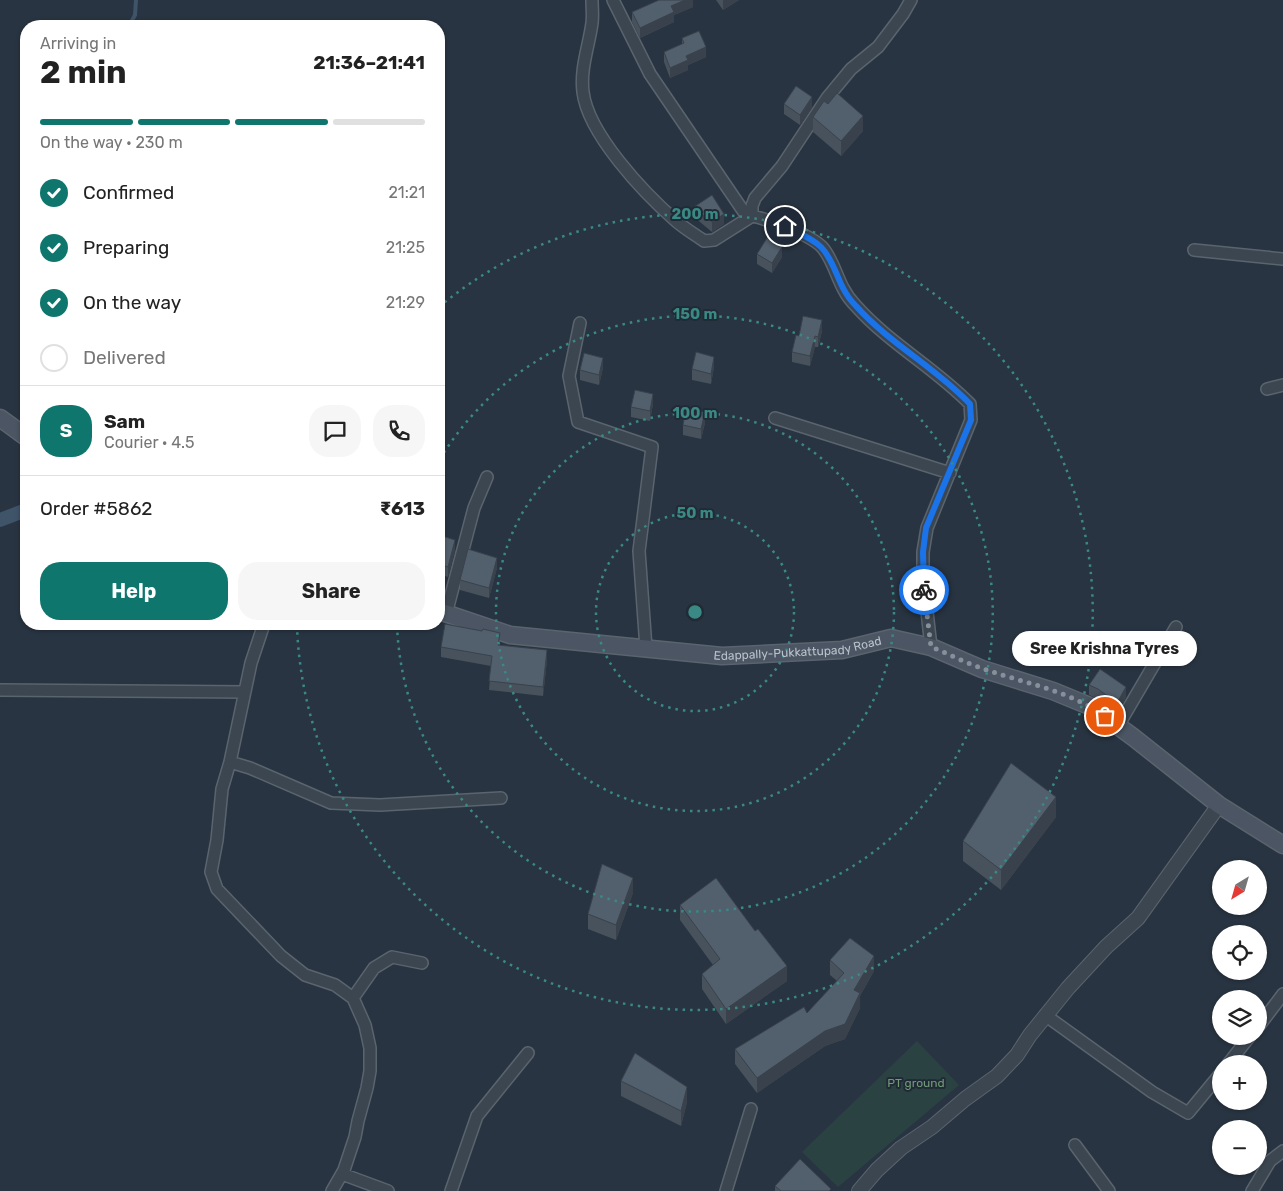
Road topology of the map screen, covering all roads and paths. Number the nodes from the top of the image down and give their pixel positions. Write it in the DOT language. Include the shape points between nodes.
graph roads {
  1 [pos="592,0"];
  2 [pos="613,0"];
  3 [pos="911,0"];
  4 [pos="750,217"];
  5 [pos="1194,250"];
  6 [pos="1283,259"];
  7 [pos="580,323"];
  8 [pos="1283,385"];
  9 [pos="1267,389"];
  10 [pos="0,418"];
  11 [pos="775,418"];
  12 [pos="20,433"];
  13 [pos="950,473"];
  14 [pos="487,477"];
  15 [pos="445,602"];
  16 [pos="445,613"];
  17 [pos="1176,627"];
  18 [pos="262,630"];
  19 [pos="931,647"];
  20 [pos="646,648"];
  21 [pos="0,690"];
  22 [pos="245,692"];
  23 [pos="1118,726"];
  24 [pos="230,762"];
  25 [pos="501,798"];
  26 [pos="1219,805"];
  27 [pos="1283,845"];
  28 [pos="422,963"];
  29 [pos="1283,994"];
  30 [pos="353,998"];
  31 [pos="1045,1015"];
  32 [pos="1267,1015"];
  33 [pos="1243,1045"];
  34 [pos="528,1053"];
  35 [pos="1235,1055"];
  36 [pos="1212,1084"];
  37 [pos="751,1109"];
  38 [pos="1075,1145"];
  39 [pos="1283,1151"];
  40 [pos="342,1174"];
  41 [pos="332,1191"];
  42 [pos="388,1191"];
  43 [pos="451,1191"];
  44 [pos="726,1191"];
  45 [pos="859,1191"];
  46 [pos="1109,1191"];
  47 [pos="1252,1191"];
  1 -- 4 [label="street" via="583,92 590,118 604,141 657,203 704,241 726,234"];
  2 -- 4 [label="street" via="650,74"];
  3 -- 4 [label="street" via="878,47 850,69 827,98 782,166 755,198"];
  4 -- 13 [label="street" via="785,226 822,247 843,289 856,306 970,404 971,420"];
  5 -- 6 [label="street"];
  7 -- 20 [label="street" via="569,376 578,422 652,447 639,551"];
  8 -- 9 [label="street"];
  10 -- 12 [label="main road"];
  11 -- 13 [label="street"];
  13 -- 19 [label="street" via="926,528 923,552"];
  14 -- 15 [label="street"];
  16 -- 20 [label="main road, Edappally-Pukkattupady Road" via="510,635"];
  17 -- 23 [label="street"];
  18 -- 22 [label="street"];
  19 -- 20 [label="main road, Edappally-Pukkattupady Road" via="891,638 842,650 722,656"];
  19 -- 23 [label="main road, Edappally-Pukkattupady Road" via="982,669 1092,707"];
  21 -- 22 [label="street"];
  22 -- 24 [label="street"];
  23 -- 26 [label="main road, Edappally-Pukkattupady Road"];
  24 -- 25 [label="street" via="331,803 380,805"];
  24 -- 30 [label="street" via="222,789 218,840 211,872 217,890 281,956 306,975 335,985"];
  26 -- 27 [label="main road, Edappally-Pukkattupady Road"];
  26 -- 31 [label="street" via="1138,918 1106,947"];
  28 -- 30 [label="street" via="392,957 374,968"];
  29 -- 32 [label="street"];
  30 -- 40 [label="street" via="365,1025 370,1071 355,1137"];
  31 -- 36 [label="street" via="1188,1114"];
  31 -- 45 [label="street" via="1017,1055 997,1076 901,1148 876,1170"];
  33 -- 35 [label="street"];
  34 -- 43 [label="street" via="478,1116"];
  37 -- 44 [label="street"];
  38 -- 46 [label="street"];
  39 -- 47 [label="street" via="1270,1162"];
  40 -- 41 [label="street"];
  40 -- 42 [label="street"];
}
